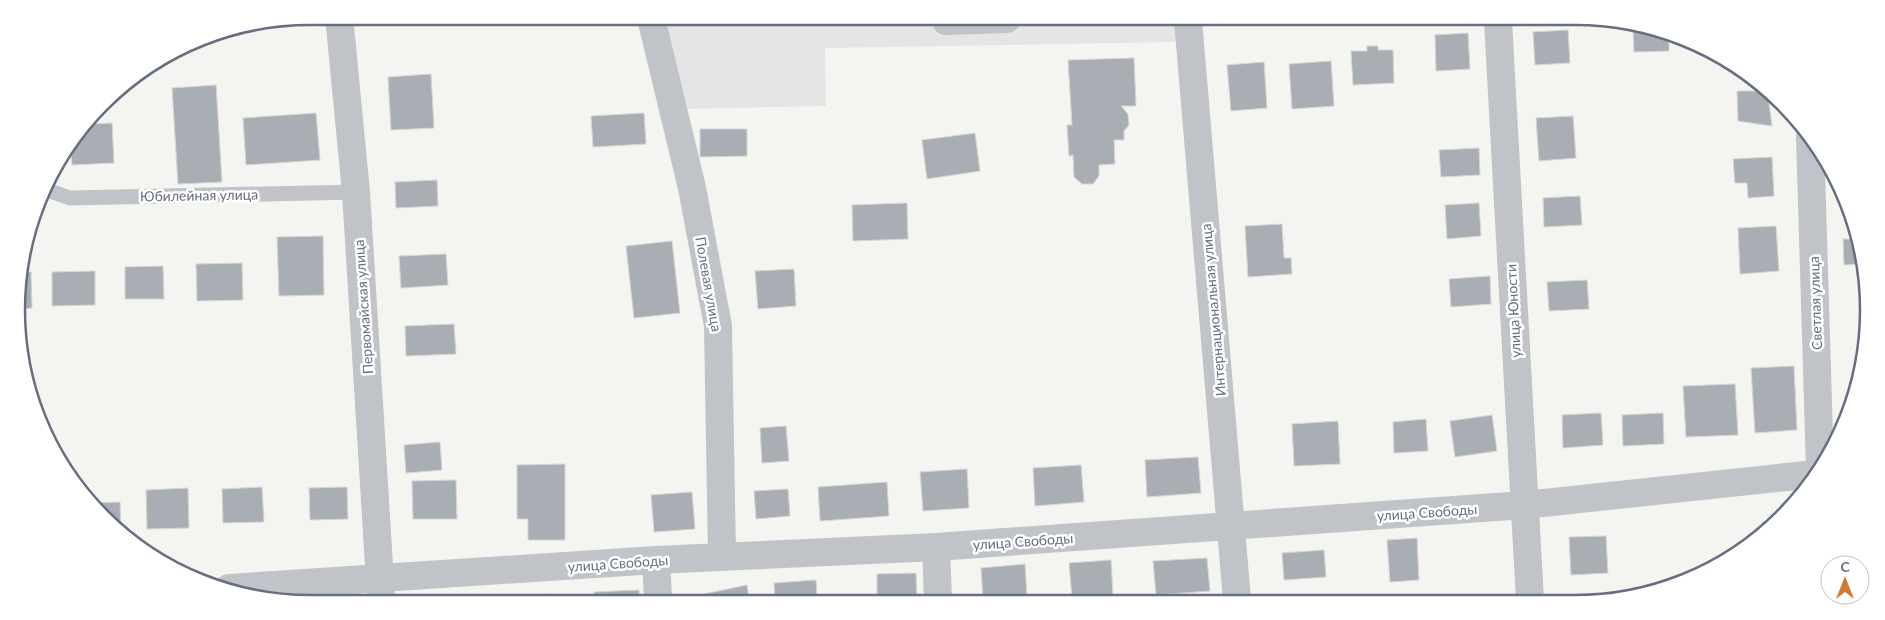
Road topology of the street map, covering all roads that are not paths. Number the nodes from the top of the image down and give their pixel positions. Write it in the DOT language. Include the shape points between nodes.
graph roads {
  1 [pos="340,25"];
  2 [pos="653,25"];
  3 [pos="1188,25"];
  4 [pos="1498,25"];
  5 [pos="1810,150"];
  6 [pos="51,191"];
  7 [pos="356,192"];
  8 [pos="1820,456"];
  9 [pos="1807,475"];
  10 [pos="1524,505"];
  11 [pos="1231,526"];
  12 [pos="936,547"];
  13 [pos="722,557"];
  14 [pos="656,560"];
  15 [pos="247,588"];
  16 [pos="381,589"];
  17 [pos="658,595"];
  18 [pos="938,595"];
  19 [pos="1237,595"];
  20 [pos="1530,595"];
  1 -- 7 [label="street, Первомайская улица"];
  2 -- 13 [label="street, Полевая улица" via="692,188 718,326"];
  3 -- 11 [label="street, Интернациональная улица"];
  4 -- 10 [label="street, улица Юности"];
  5 -- 8 [label="street, Светлая улица"];
  6 -- 7 [label="lane, Юбилейная улица" via="70,198"];
  7 -- 16 [label="street, Первомайская улица"];
  9 -- 10 [label="street, улица Свободы"];
  10 -- 11 [label="street, улица Свободы"];
  10 -- 20 [label="street, улица Юности"];
  11 -- 12 [label="street, улица Свободы"];
  11 -- 19 [label="street, Интернациональная улица"];
  12 -- 13 [label="street, улица Свободы"];
  12 -- 18 [label="street"];
  13 -- 14 [label="street, улица Свободы"];
  14 -- 16 [label="street, улица Свободы"];
  14 -- 17 [label="street"];
  15 -- 16 [label="street, улица Свободы"];
}
